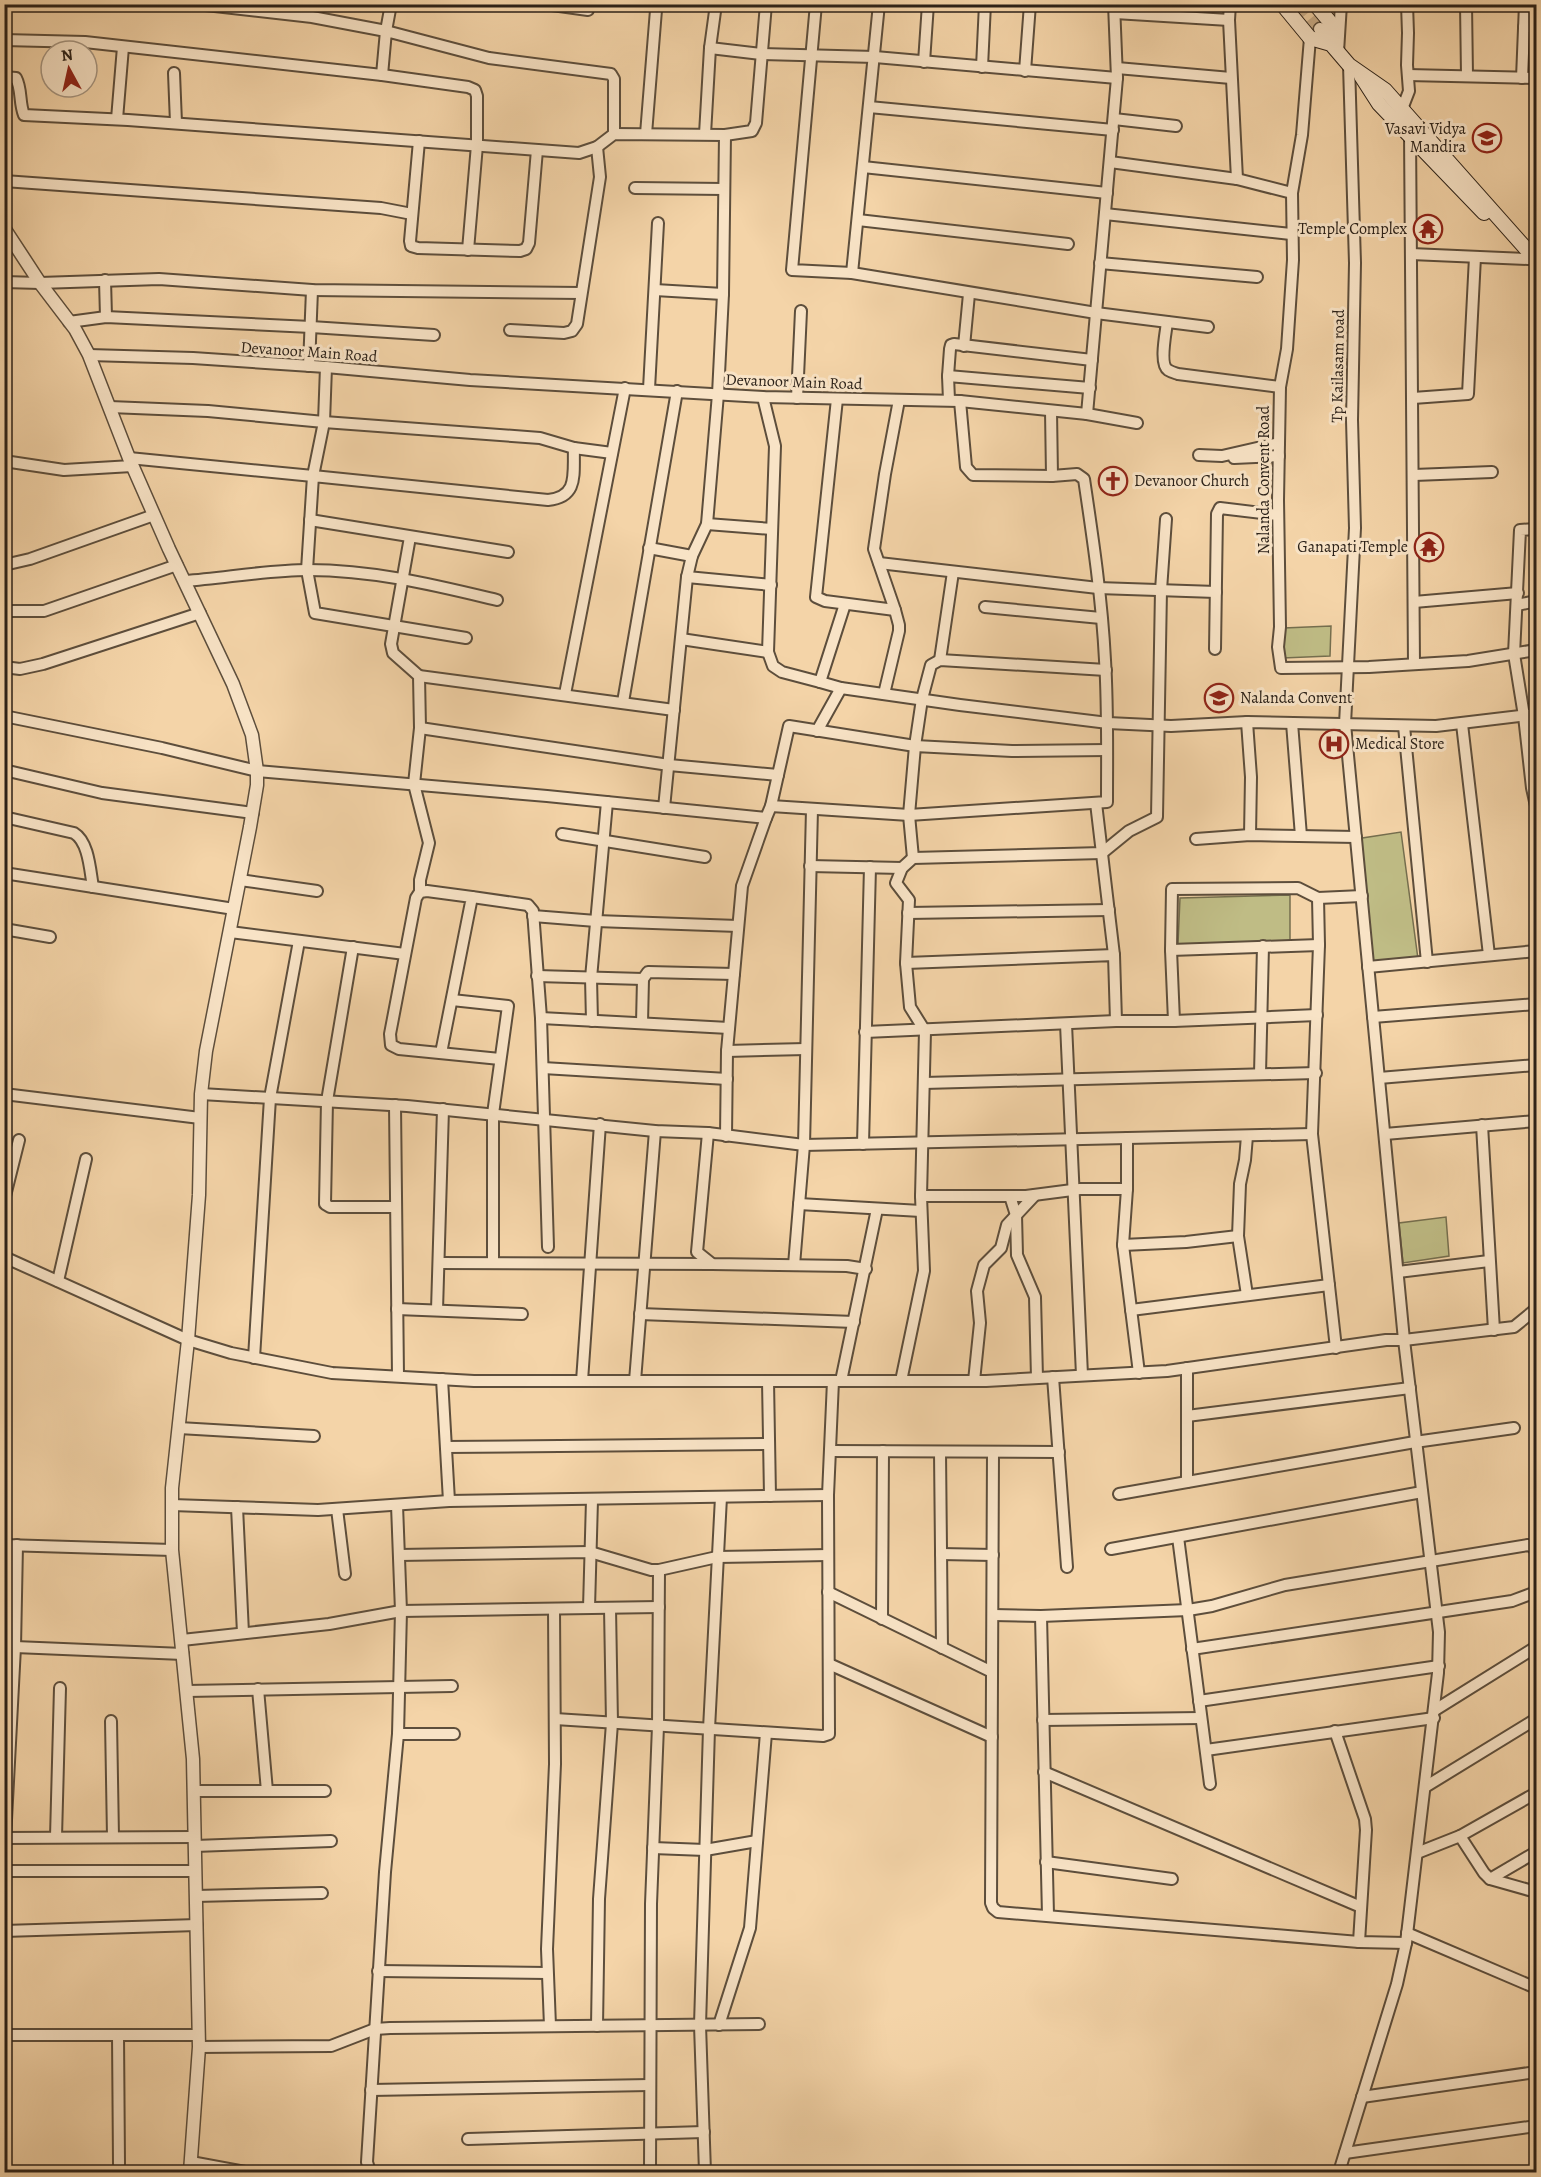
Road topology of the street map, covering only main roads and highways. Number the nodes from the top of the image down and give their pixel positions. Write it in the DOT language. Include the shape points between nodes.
graph roads {
  1 [pos="1282,4"];
  2 [pos="1315,4"];
  3 [pos="1334,48"];
  4 [pos="1360,74"];
  5 [pos="1413,130"];
  6 [pos="1534,263"];
  1 -- 3 [label="main road"];
  2 -- 3 [label="main road" via="1330,22"];
  3 -- 4 [label="main road"];
  4 -- 5 [label="main road" via="1379,104"];
  4 -- 5 [label="main road" via="1385,90 1402,109"];
  5 -- 6 [label="main road" via="1441,170"];
}
